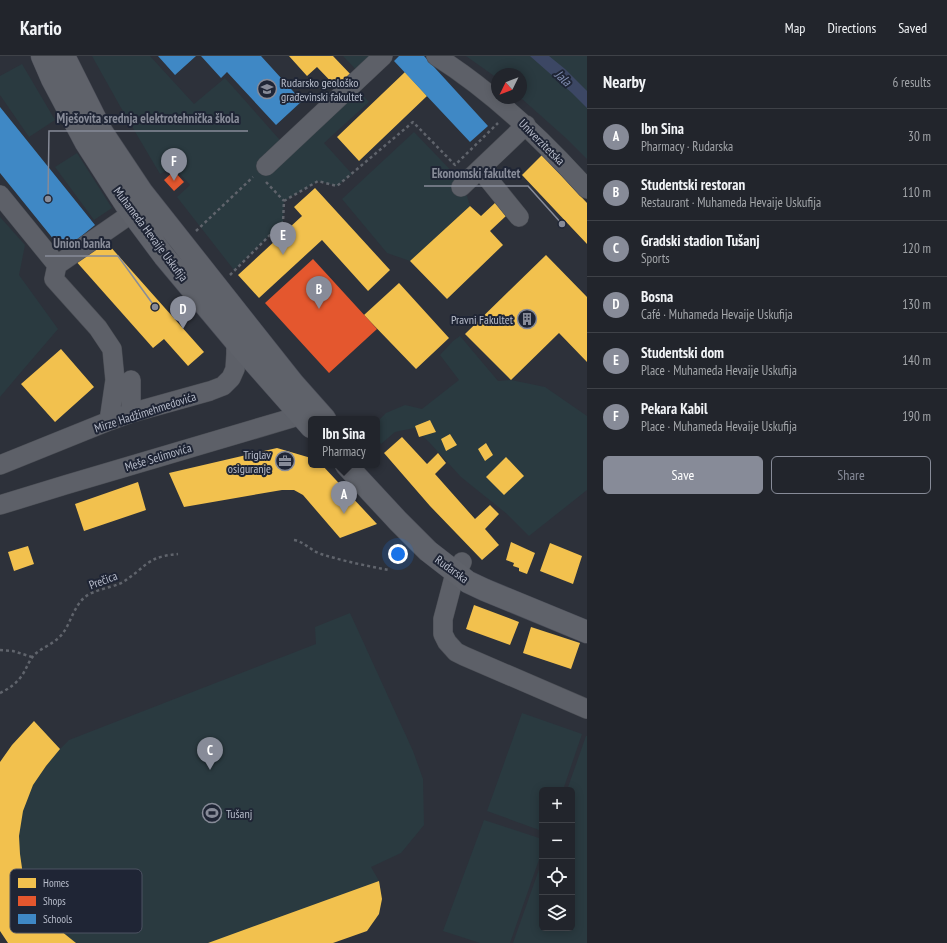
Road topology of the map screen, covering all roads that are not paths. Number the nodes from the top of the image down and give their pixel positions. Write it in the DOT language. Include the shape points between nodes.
graph roads {
  1 [pos="42,56"];
  2 [pos="64,56"];
  3 [pos="383,56"];
  4 [pos="436,56"];
  5 [pos="526,125"];
  6 [pos="480,169"];
  7 [pos="262,170"];
  8 [pos="461,187"];
  9 [pos="587,189"];
  10 [pos="0,195"];
  11 [pos="519,217"];
  12 [pos="125,218"];
  13 [pos="57,265"];
  14 [pos="236,342"];
  15 [pos="131,380"];
  16 [pos="131,413"];
  17 [pos="308,416"];
  18 [pos="312,416"];
  19 [pos="109,421"];
  20 [pos="2,462"];
  21 [pos="349,468"];
  22 [pos="369,468"];
  23 [pos="0,505"];
  24 [pos="459,568"];
  25 [pos="587,621"];
  26 [pos="587,632"];
  27 [pos="587,709"];
  1 -- 14 [label="main road, Muhameda Hevaije Uskufija" via="86,143 126,205 164,256"];
  2 -- 18 [label="main road, Muhameda Hevaije Uskufija" via="102,132 142,192 293,383"];
  3 -- 7 [label="street"];
  4 -- 5 [label="street, Univerzitetska" via="458,69"];
  5 -- 6 [label="street"];
  5 -- 9 [label="street, Univerzitetska"];
  6 -- 8 [label="street"];
  6 -- 11 [label="street"];
  10 -- 13 [label="street"];
  12 -- 13 [label="street"];
  13 -- 19 [label="street" via="54,279 98,328 112,349 115,380"];
  14 -- 16 [label="street, Mirze Hadžimehmedovića" via="235,369 223,386"];
  14 -- 18 [label="main road, Muhameda Hevaije Uskufija"];
  15 -- 16 [label="street"];
  16 -- 19 [label="street, Mirze Hadžimehmedovića"];
  17 -- 23 [label="street, Meše Selimovića" via="292,418"];
  19 -- 20 [label="street, Mirze Hadžimehmedovića"];
  21 -- 24 [label="main road, Rudarska" via="428,551"];
  22 -- 24 [label="main road, Rudarska"];
  24 -- 25 [label="main road, Rudarska" via="475,572"];
  24 -- 26 [label="main road, Rudarska" via="468,582"];
  24 -- 27 [label="street" via="443,624 445,638 453,649"];
}
